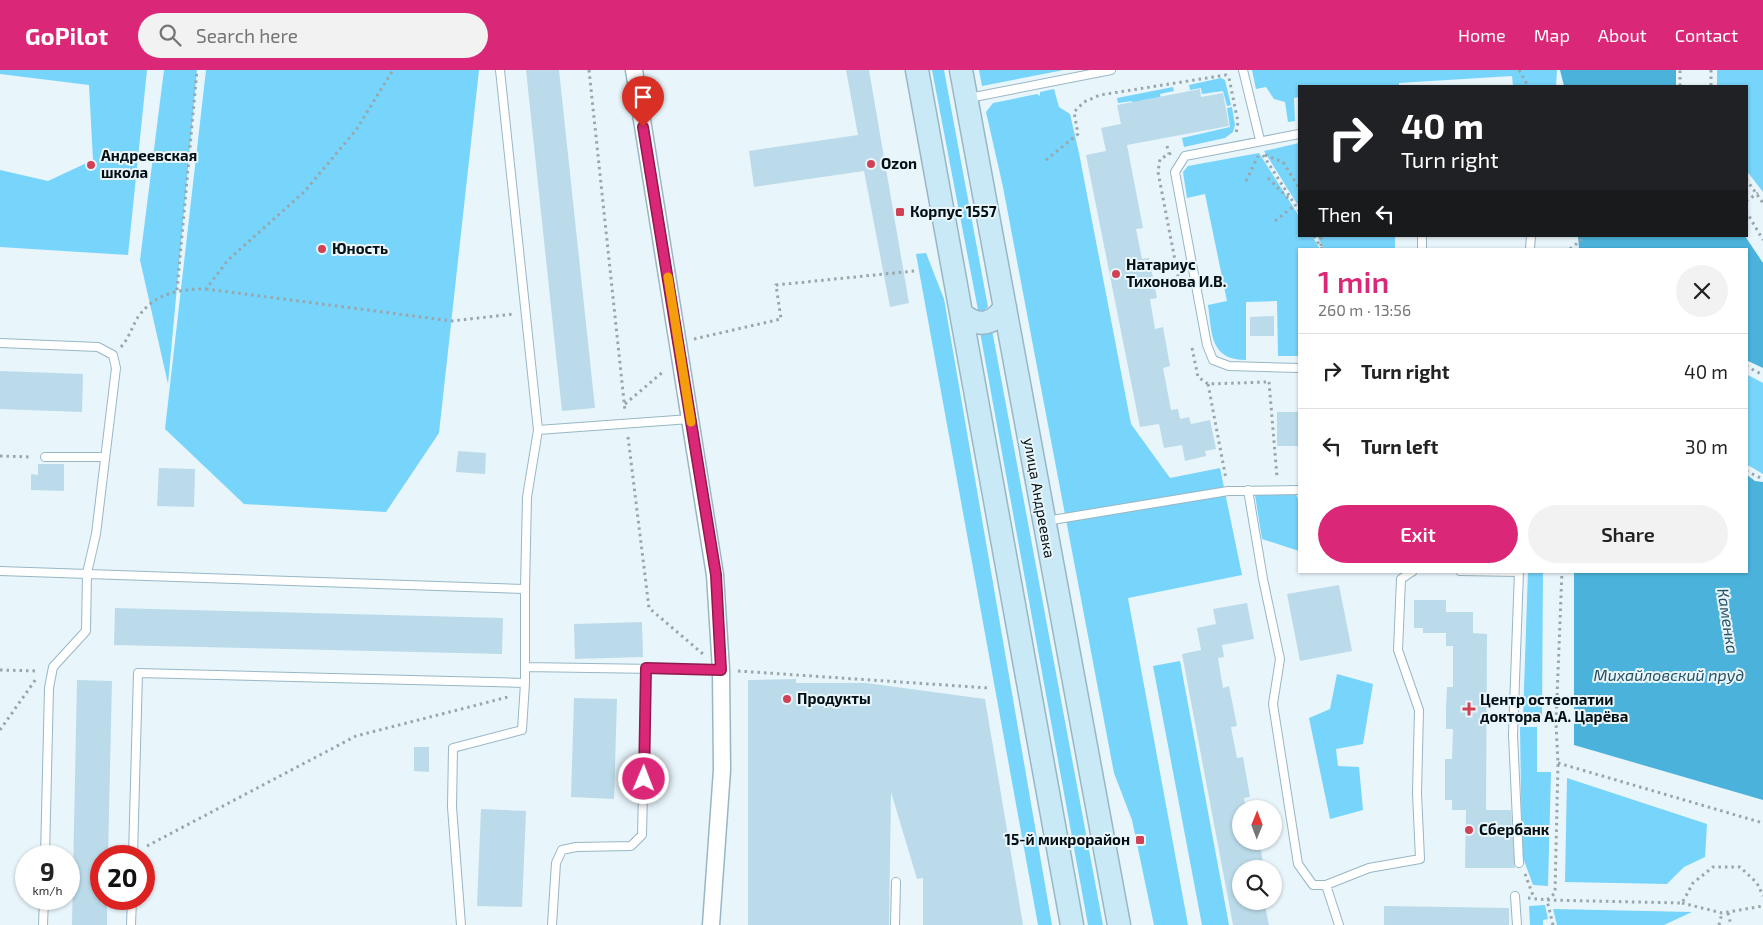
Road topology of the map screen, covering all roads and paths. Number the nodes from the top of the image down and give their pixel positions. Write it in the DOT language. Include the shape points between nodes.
graph roads {
  1 [pos="196,70"];
  2 [pos="393,70"];
  3 [pos="500,70"];
  4 [pos="634,70"];
  5 [pos="917,70"];
  6 [pos="961,70"];
  7 [pos="1111,70"];
  8 [pos="1222,70"];
  9 [pos="1242,70"];
  10 [pos="1519,70"];
  11 [pos="1680,70"];
  12 [pos="1711,70"];
  13 [pos="1226,75"];
  14 [pos="1527,85"];
  15 [pos="1680,85"];
  16 [pos="1711,85"];
  17 [pos="966,99"];
  18 [pos="1238,128"];
  19 [pos="1298,134"];
  20 [pos="1260,140"];
  21 [pos="1167,146"];
  22 [pos="1169,154"];
  23 [pos="1262,154"];
  24 [pos="1268,178"];
  25 [pos="1748,181"];
  26 [pos="1246,182"];
  27 [pos="1298,186"];
  28 [pos="1758,193"];
  29 [pos="1748,200"];
  30 [pos="1763,203"];
  31 [pos="1296,205"];
  32 [pos="1298,209"];
  33 [pos="1748,214"];
  34 [pos="1275,221"];
  35 [pos="1315,237"];
  36 [pos="1585,237"];
  37 [pos="1763,240"];
  38 [pos="1322,248"];
  39 [pos="1571,248"];
  40 [pos="914,271"];
  41 [pos="206,288"];
  42 [pos="177,290"];
  43 [pos="1005,307"];
  44 [pos="526,313"];
  45 [pos="963,315"];
  46 [pos="0,343"];
  47 [pos="113,355"];
  48 [pos="681,356"];
  49 [pos="1748,367"];
  50 [pos="1298,368"];
  51 [pos="1763,376"];
  52 [pos="1268,382"];
  53 [pos="1208,384"];
  54 [pos="624,404"];
  55 [pos="690,419"];
  56 [pos="538,430"];
  57 [pos="0,456"];
  58 [pos="44,457"];
  59 [pos="105,457"];
  60 [pos="1748,472"];
  61 [pos="1763,479"];
  62 [pos="1248,490"];
  63 [pos="1278,490"];
  64 [pos="1298,490"];
  65 [pos="1228,491"];
  66 [pos="1043,521"];
  67 [pos="0,571"];
  68 [pos="87,573"];
  69 [pos="1410,573"];
  70 [pos="1519,573"];
  71 [pos="1562,573"];
  72 [pos="525,589"];
  73 [pos="525,668"];
  74 [pos="646,668"];
  75 [pos="0,670"];
  76 [pos="721,670"];
  77 [pos="853,680"];
  78 [pos="525,683"];
  79 [pos="989,688"];
  80 [pos="0,730"];
  81 [pos="1558,763"];
  82 [pos="1763,823"];
  83 [pos="45,845"];
  84 [pos="133,845"];
  85 [pos="152,845"];
  86 [pos="1519,863"];
  87 [pos="896,882"];
  88 [pos="1326,885"];
  89 [pos="1515,896"];
  90 [pos="1763,896"];
  91 [pos="1527,898"];
  92 [pos="1534,898"];
  93 [pos="1547,900"];
  94 [pos="1682,903"];
  95 [pos="1763,906"];
  96 [pos="44,910"];
  97 [pos="132,910"];
  98 [pos="1722,913"];
  99 [pos="1728,913"];
  100 [pos="43,925"];
  101 [pos="131,925"];
  102 [pos="461,925"];
  103 [pos="552,925"];
  104 [pos="710,925"];
  105 [pos="896,925"];
  106 [pos="1072,925"];
  107 [pos="1119,925"];
  108 [pos="1339,925"];
  109 [pos="1517,925"];
  110 [pos="1553,925"];
  111 [pos="1719,925"];
  112 [pos="1731,925"];
  1 -- 42 [label="path"];
  2 -- 41 [label="path" via="356,130 304,192 228,260"];
  3 -- 44 [label="lane"];
  4 -- 48 [label="street"];
  5 -- 45 [label="main road"];
  6 -- 17 [label="main road, улица Андреевка"];
  7 -- 17 [label="lane"];
  8 -- 13 [label="path"];
  9 -- 20 [label="lane"];
  10 -- 14 [label="path"];
  11 -- 15 [label="path"];
  12 -- 16 [label="path"];
  17 -- 43 [label="main road, улица Андреевка"];
  18 -- 20 [label="path"];
  19 -- 20 [label="lane"];
  20 -- 50 [label="lane" via="1185,156 1176,172 1207,345 1213,360 1229,366"];
  21 -- 22 [label="path"];
  23 -- 26 [label="path" via="1260,151"];
  23 -- 27 [label="path" via="1282,162"];
  23 -- 31 [label="path"];
  24 -- 31 [label="path"];
  25 -- 28 [label="path"];
  28 -- 29 [label="path"];
  28 -- 30 [label="path"];
  31 -- 32 [label="path"];
  31 -- 34 [label="path"];
  33 -- 37 [label="path"];
  35 -- 38 [label="path"];
  36 -- 39 [label="path"];
  40 -- 48 [label="path" via="776,285 780,319 692,340"];
  41 -- 42 [label="path"];
  41 -- 44 [label="path" via="452,321"];
  42 -- 47 [label="path" via="154,299 138,317 128,339"];
  43 -- 45 [label="main road" via="1000,316 986,322 971,321"];
  43 -- 66 [label="main road, улица Андреевка"];
  44 -- 56 [label="lane"];
  45 -- 106 [label="main road"];
  46 -- 47 [label="lane" via="98,347"];
  47 -- 59 [label="lane" via="116,368"];
  48 -- 54 [label="path"];
  48 -- 55 [label="street"];
  49 -- 51 [label="path"];
  52 -- 63 [label="path"];
  53 -- 65 [label="path"];
  55 -- 56 [label="lane"];
  55 -- 76 [label="street" via="716,575"];
  56 -- 72 [label="lane" via="527,497"];
  57 -- 58 [label="path"];
  58 -- 59 [label="lane"];
  59 -- 68 [label="lane" via="96,534"];
  60 -- 61 [label="path"];
  62 -- 63 [label="lane"];
  62 -- 65 [label="lane"];
  62 -- 88 [label="lane" via="1280,660 1273,704 1298,864 1313,885"];
  63 -- 64 [label="lane"];
  65 -- 66 [label="lane"];
  66 -- 107 [label="main road, улица Андреевка"];
  67 -- 68 [label="lane"];
  68 -- 72 [label="lane"];
  68 -- 83 [label="lane" via="86,631 52,668"];
  69 -- 88 [label="lane" via="1401,579 1398,650 1419,710 1417,793 1420,859 1369,868"];
  70 -- 86 [label="lane" via="1513,735"];
  71 -- 81 [label="path" via="1556,724"];
  72 -- 73 [label="lane"];
  73 -- 74 [label="lane"];
  73 -- 78 [label="lane"];
  74 -- 76 [label="lane"];
  74 -- 103 [label="lane" via="642,835 630,846 562,850 556,863"];
  75 -- 80 [label="path" via="42,671"];
  76 -- 104 [label="street" via="722,770"];
  77 -- 79 [label="path"];
  78 -- 84 [label="lane" via="138,673"];
  78 -- 85 [label="path" via="514,696 356,736"];
  78 -- 102 [label="lane" via="522,730 454,748 452,807"];
  81 -- 82 [label="path"];
  81 -- 93 [label="path" via="1555,893"];
  86 -- 92 [label="path"];
  87 -- 105 [label="lane"];
  88 -- 108 [label="lane"];
  89 -- 109 [label="lane"];
  90 -- 94 [label="path" via="1757,883 1740,867 1713,867 1693,883"];
  91 -- 92 [label="path"];
  92 -- 93 [label="path"];
  93 -- 94 [label="path"];
  93 -- 110 [label="path"];
  94 -- 98 [label="path"];
  95 -- 99 [label="path"];
  96 -- 100 [label="lane"];
  97 -- 101 [label="lane"];
  98 -- 99 [label="path"];
  98 -- 111 [label="path"];
  99 -- 112 [label="path"];
}
